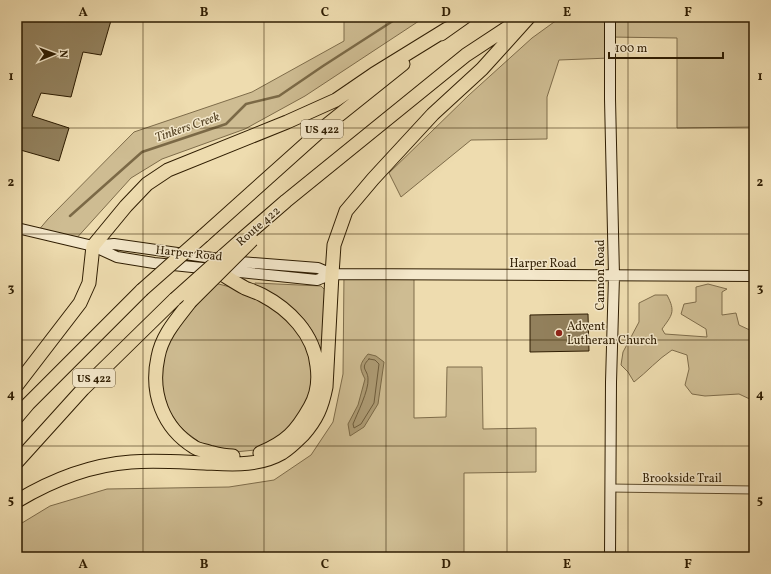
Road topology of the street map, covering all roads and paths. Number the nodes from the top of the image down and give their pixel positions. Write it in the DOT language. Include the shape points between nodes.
graph roads {
  1 [pos="466,17"];
  2 [pos="523,17"];
  3 [pos="529,17"];
  4 [pos="610,17"];
  5 [pos="447,29"];
  6 [pos="17,228"];
  7 [pos="246,240"];
  8 [pos="93,246"];
  9 [pos="213,269"];
  10 [pos="332,274"];
  11 [pos="614,276"];
  12 [pos="754,276"];
  13 [pos="17,385"];
  14 [pos="17,417"];
  15 [pos="17,462"];
  16 [pos="610,488"];
  17 [pos="754,490"];
  18 [pos="17,501"];
  19 [pos="610,557"];
  1 -- 5 [label="highway, US 422"];
  2 -- 7 [label="highway, Route 422 / US 422" via="466,55 286,201"];
  3 -- 10 [label="highway" via="482,69 433,114 346,211 334,245"];
  4 -- 11 [label="street, Cannon Road"];
  5 -- 8 [label="highway" via="336,100 168,170 147,184"];
  5 -- 14 [label="highway, US 422, bridge" via="328,124 142,290"];
  6 -- 8 [label="street, Harper Road"];
  7 -- 9 [label="highway, bridge" via="190,302 166,334 158,357 155,382 161,411 175,433 195,448 225,456 254,455 286,440 303,420 313,402 317,387 317,363 312,343 298,323 261,294 245,288"];
  7 -- 15 [label="highway, Route 422 / US 422, bridge" via="175,299 83,389"];
  8 -- 9 [label="street, Harper Road" via="117,257"];
  8 -- 10 [label="street, Harper Road" via="114,244 241,262 318,268"];
  8 -- 13 [label="highway" via="89,283 80,303"];
  9 -- 10 [label="street, Harper Road" via="317,280"];
  10 -- 11 [label="street, Harper Road"];
  10 -- 18 [label="highway" via="323,403 309,428 295,444 266,460 242,464 155,461 103,466 69,475 40,487"];
  11 -- 12 [label="street, Harper Road"];
  11 -- 16 [label="street, Cannon Road"];
  16 -- 17 [label="street, Brookside Trail"];
  16 -- 19 [label="street, Cannon Road"];
}
